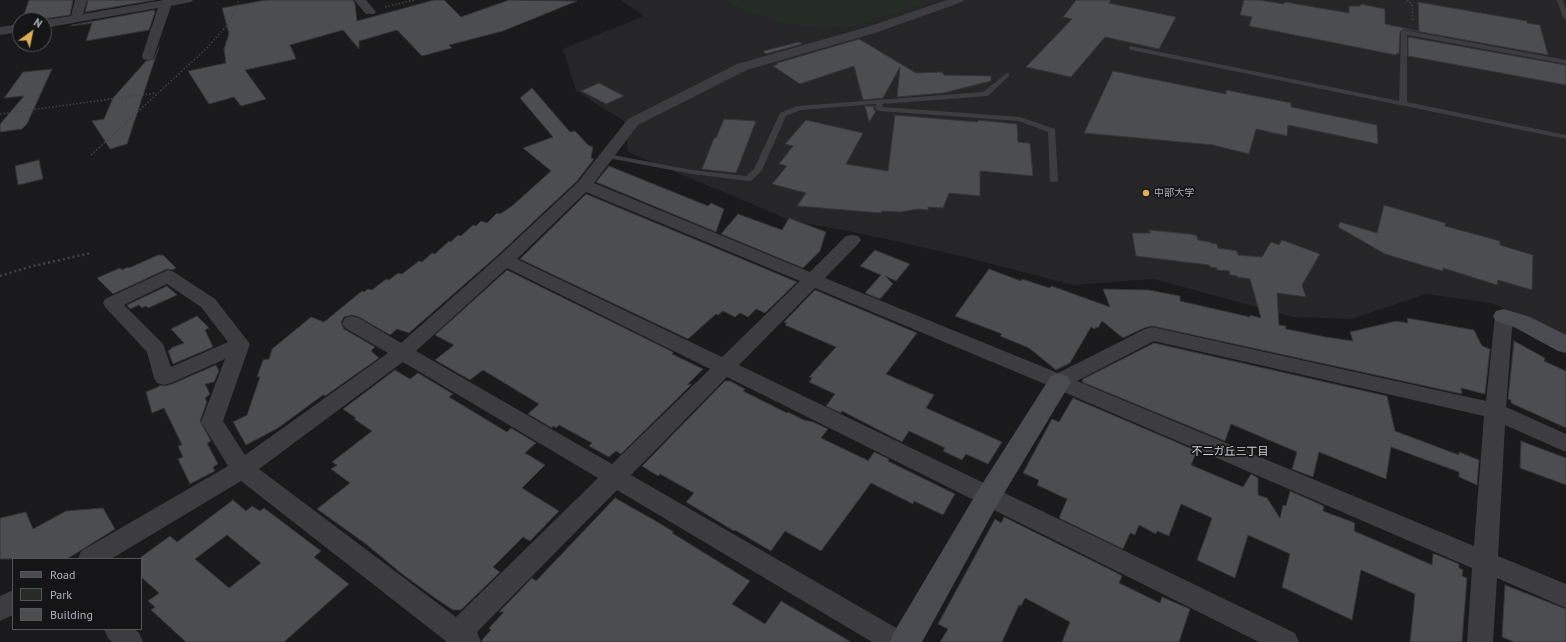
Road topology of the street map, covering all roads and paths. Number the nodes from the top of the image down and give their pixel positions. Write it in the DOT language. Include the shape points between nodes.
graph roads {
  1 [pos="81,0"];
  2 [pos="187,0"];
  3 [pos="239,0"];
  4 [pos="360,0"];
  5 [pos="414,0"];
  6 [pos="958,0"];
  7 [pos="1407,0"];
  8 [pos="1560,0"];
  9 [pos="166,3"];
  10 [pos="370,12"];
  11 [pos="76,18"];
  12 [pos="1566,18"];
  13 [pos="52,22"];
  14 [pos="12,29"];
  15 [pos="0,31"];
  16 [pos="1414,34"];
  17 [pos="1131,48"];
  18 [pos="148,56"];
  19 [pos="1566,62"];
  20 [pos="1007,76"];
  21 [pos="156,93"];
  22 [pos="878,103"];
  23 [pos="1404,104"];
  24 [pos="0,114"];
  25 [pos="1566,137"];
  26 [pos="91,155"];
  27 [pos="608,156"];
  28 [pos="1054,180"];
  29 [pos="584,185"];
  30 [pos="852,240"];
  31 [pos="91,253"];
  32 [pos="505,260"];
  33 [pos="0,276"];
  34 [pos="812,279"];
  35 [pos="1504,316"];
  36 [pos="352,323"];
  37 [pos="240,344"];
  38 [pos="1566,346"];
  39 [pos="402,353"];
  40 [pos="724,368"];
  41 [pos="1059,382"];
  42 [pos="1496,411"];
  43 [pos="1566,443"];
  44 [pos="242,469"];
  45 [pos="614,478"];
  46 [pos="988,497"];
  47 [pos="92,558"];
  48 [pos="1486,563"];
  49 [pos="1566,596"];
  50 [pos="12,603"];
  51 [pos="0,609"];
  52 [pos="118,630"];
  53 [pos="463,638"];
  54 [pos="130,642"];
  55 [pos="896,642"];
  56 [pos="905,642"];
  57 [pos="1286,642"];
  58 [pos="1480,642"];
  1 -- 11 [label="street"];
  2 -- 9 [label="street"];
  3 -- 21 [label="path" via="230,22 207,48"];
  4 -- 10 [label="street"];
  5 -- 10 [label="path"];
  6 -- 27 [label="street" via="871,30 742,67 633,122"];
  7 -- 16 [label="path" via="1412,4"];
  8 -- 12 [label="lane"];
  9 -- 11 [label="street"];
  9 -- 18 [label="street"];
  11 -- 13 [label="street"];
  14 -- 15 [label="street"];
  16 -- 19 [label="lane"];
  16 -- 23 [label="lane" via="1404,32"];
  17 -- 23 [label="lane"];
  20 -- 22 [label="lane" via="985,94"];
  21 -- 24 [label="path"];
  21 -- 26 [label="path"];
  22 -- 27 [label="lane" via="800,108 783,115 758,170 748,179 692,172"];
  22 -- 28 [label="lane" via="880,109 1020,119 1052,131"];
  23 -- 25 [label="lane"];
  27 -- 29 [label="street"];
  29 -- 32 [label="street"];
  29 -- 34 [label="street"];
  30 -- 34 [label="street"];
  31 -- 33 [label="path"];
  32 -- 39 [label="street"];
  32 -- 40 [label="street"];
  34 -- 40 [label="street"];
  34 -- 41 [label="street"];
  35 -- 38 [label="street" via="1522,322"];
  35 -- 42 [label="street"];
  36 -- 39 [label="street"];
  37 -- 37 [label="street" via="164,378 156,349 112,303 168,276 208,302"];
  37 -- 44 [label="street" via="212,422"];
  39 -- 44 [label="street"];
  39 -- 45 [label="street"];
  40 -- 45 [label="street"];
  40 -- 46 [label="street"];
  41 -- 42 [label="street" via="1152,334"];
  41 -- 46 [label="street"];
  41 -- 48 [label="street"];
  42 -- 43 [label="street"];
  42 -- 48 [label="street"];
  44 -- 47 [label="street"];
  44 -- 53 [label="street"];
  45 -- 53 [label="street"];
  45 -- 55 [label="street"];
  46 -- 56 [label="street"];
  46 -- 57 [label="street"];
  48 -- 49 [label="street"];
  48 -- 58 [label="street"];
  50 -- 51 [label="street"];
  52 -- 54 [label="street"];
}
